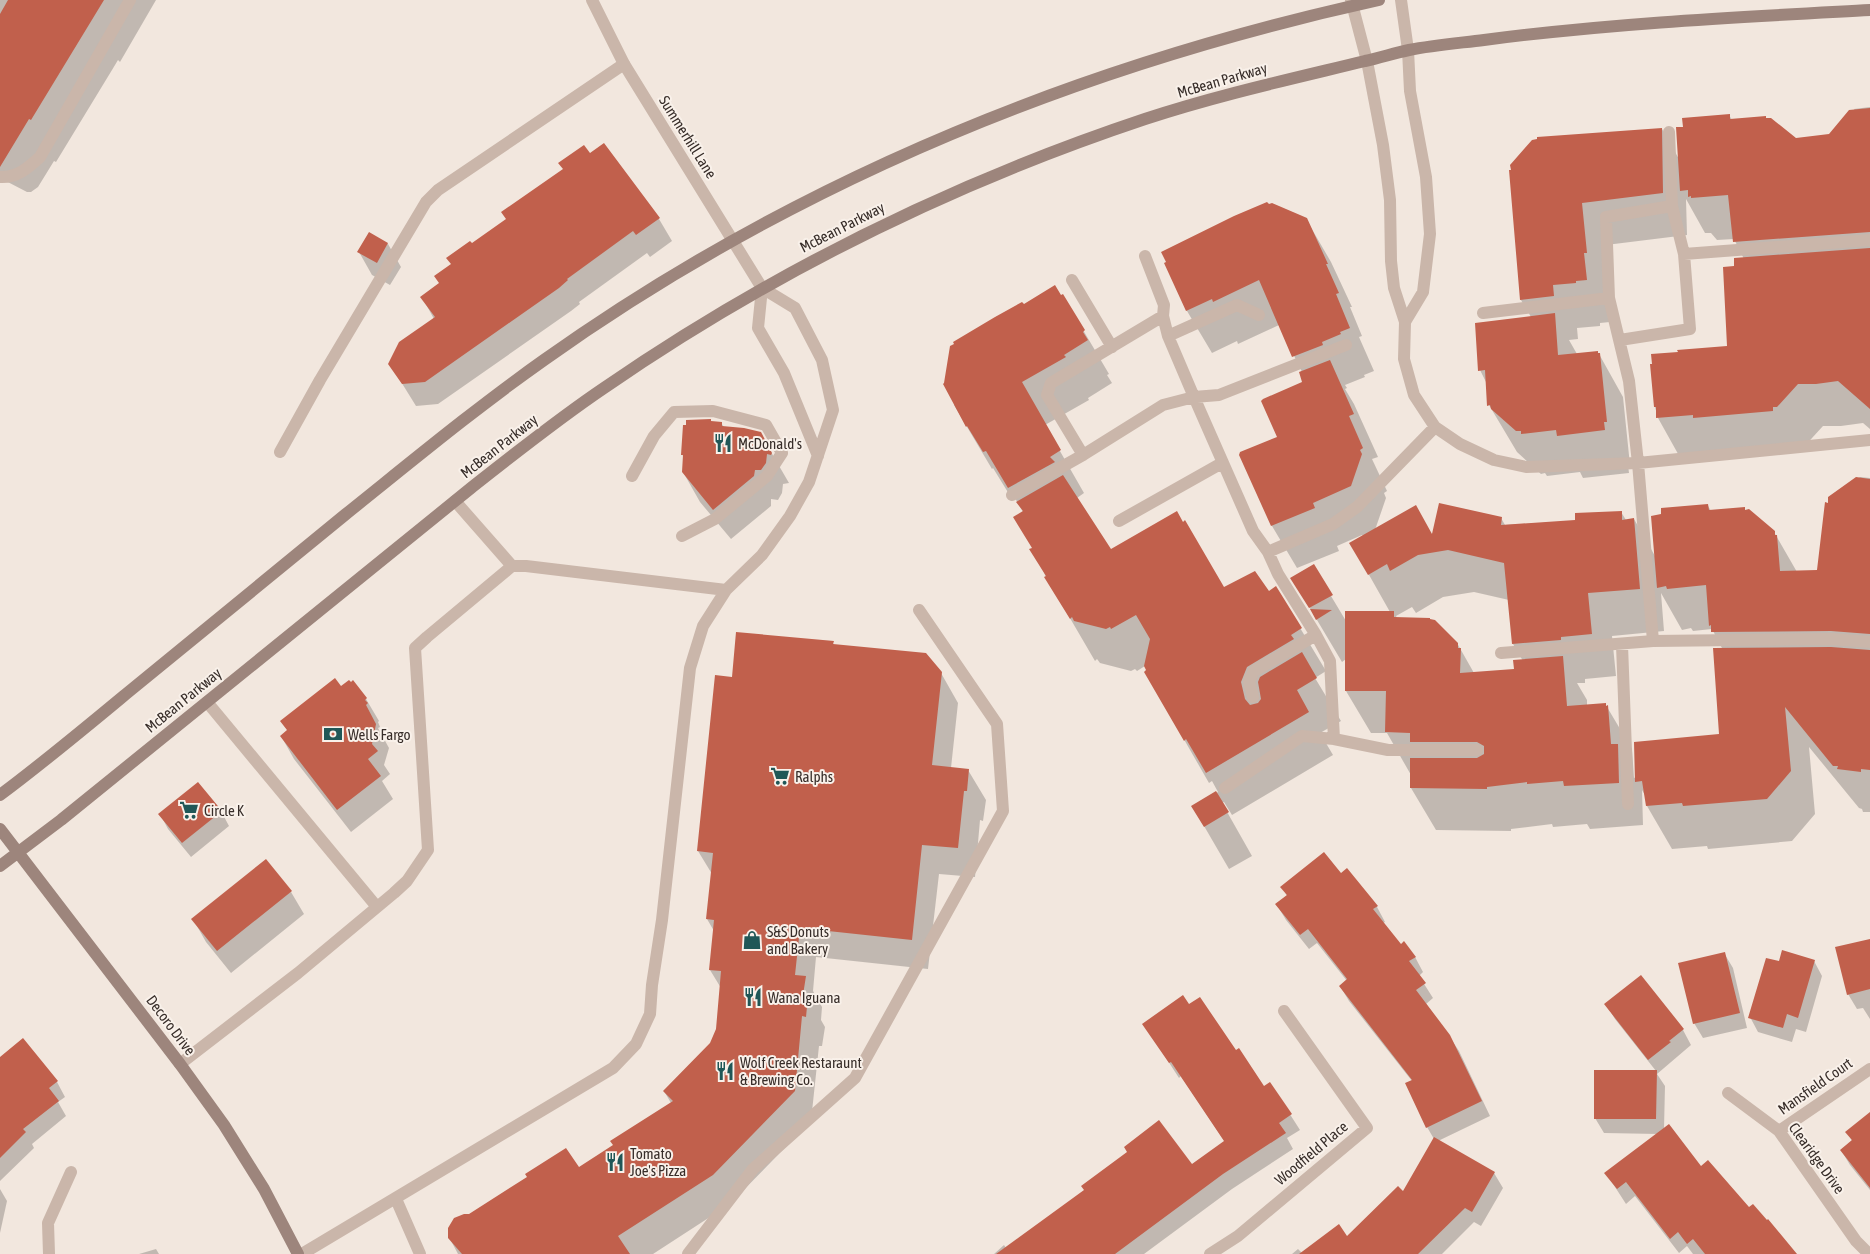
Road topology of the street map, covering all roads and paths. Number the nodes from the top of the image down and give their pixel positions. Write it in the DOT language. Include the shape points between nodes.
graph roads {
  1 [pos="130,0"];
  2 [pos="592,0"];
  3 [pos="1379,0"];
  4 [pos="1401,0"];
  5 [pos="1352,3"];
  6 [pos="1870,10"];
  7 [pos="1408,50"];
  8 [pos="1367,61"];
  9 [pos="624,64"];
  10 [pos="1669,132"];
  11 [pos="0,177"];
  12 [pos="1672,206"];
  13 [pos="733,240"];
  14 [pos="1870,240"];
  15 [pos="1684,254"];
  16 [pos="1145,256"];
  17 [pos="1072,280"];
  18 [pos="762,288"];
  19 [pos="1609,298"];
  20 [pos="1483,313"];
  21 [pos="1259,315"];
  22 [pos="1163,316"];
  23 [pos="1405,322"];
  24 [pos="1168,336"];
  25 [pos="1620,340"];
  26 [pos="1346,345"];
  27 [pos="1112,347"];
  28 [pos="1194,398"];
  29 [pos="1436,427"];
  30 [pos="1870,440"];
  31 [pos="280,452"];
  32 [pos="1083,455"];
  33 [pos="818,456"];
  34 [pos="1222,463"];
  35 [pos="1638,464"];
  36 [pos="632,476"];
  37 [pos="1012,495"];
  38 [pos="455,501"];
  39 [pos="1119,521"];
  40 [pos="682,536"];
  41 [pos="1268,552"];
  42 [pos="512,566"];
  43 [pos="726,590"];
  44 [pos="919,610"];
  45 [pos="1316,635"];
  46 [pos="1652,641"];
  47 [pos="1870,642"];
  48 [pos="1622,645"];
  49 [pos="1501,653"];
  50 [pos="1253,697"];
  51 [pos="207,702"];
  52 [pos="1334,739"];
  53 [pos="1476,750"];
  54 [pos="1225,788"];
  55 [pos="0,795"];
  56 [pos="1628,804"];
  57 [pos="0,829"];
  58 [pos="18,852"];
  59 [pos="0,866"];
  60 [pos="376,907"];
  61 [pos="1284,1011"];
  62 [pos="180,1064"];
  63 [pos="1870,1068"];
  64 [pos="1728,1093"];
  65 [pos="1779,1131"];
  66 [pos="71,1172"];
  67 [pos="396,1199"];
  68 [pos="49,1254"];
  69 [pos="298,1254"];
  70 [pos="302,1254"];
  71 [pos="420,1254"];
  72 [pos="688,1254"];
  73 [pos="1210,1254"];
  74 [pos="1869,1254"];
  1 -- 11 [label="street" via="40,157 24,171"];
  2 -- 9 [label="street, Summerhill Lane"];
  3 -- 5 [label="main road"];
  4 -- 7 [label="street"];
  5 -- 8 [label="street"];
  5 -- 13 [label="main road" via="1210,42 1046,95 886,161"];
  6 -- 7 [label="main road, McBean Parkway" via="1640,23"];
  7 -- 8 [label="main road, McBean Parkway"];
  7 -- 23 [label="street" via="1410,91 1426,177 1430,234 1423,292"];
  8 -- 18 [label="main road, McBean Parkway" via="1224,95 1074,144 927,204"];
  8 -- 23 [label="street" via="1390,200 1390,261 1394,288"];
  9 -- 13 [label="street, Summerhill Lane"];
  9 -- 31 [label="street" via="438,190 426,202"];
  10 -- 12 [label="street"];
  12 -- 15 [label="street"];
  12 -- 19 [label="street" via="1606,217"];
  13 -- 18 [label="street, Summerhill Lane"];
  13 -- 55 [label="main road" via="606,318 485,403"];
  14 -- 15 [label="street"];
  15 -- 25 [label="street" via="1690,329"];
  16 -- 22 [label="street" via="1164,305"];
  17 -- 27 [label="street"];
  18 -- 33 [label="street" via="758,328 784,373"];
  18 -- 33 [label="street" via="795,308 822,360 833,410"];
  18 -- 38 [label="main road, McBean Parkway" via="601,389"];
  19 -- 20 [label="street"];
  19 -- 25 [label="street"];
  21 -- 24 [label="street" via="1237,306"];
  22 -- 24 [label="street"];
  22 -- 27 [label="street"];
  23 -- 29 [label="street" via="1404,359 1414,395"];
  24 -- 28 [label="street"];
  25 -- 35 [label="street" via="1629,381"];
  26 -- 28 [label="street" via="1219,395"];
  27 -- 32 [label="street" via="1051,384 1047,395"];
  28 -- 32 [label="street" via="1162,405"];
  28 -- 34 [label="street"];
  29 -- 35 [label="street" via="1460,444 1494,460 1526,467"];
  29 -- 41 [label="street" via="1357,507 1333,524"];
  30 -- 35 [label="street"];
  32 -- 37 [label="street"];
  33 -- 43 [label="street" via="809,482 790,516 762,555"];
  34 -- 39 [label="street"];
  34 -- 41 [label="street" via="1253,531"];
  35 -- 46 [label="street"];
  36 -- 40 [label="street" via="654,436 674,412 713,412 766,425 782,453 767,476 715,519"];
  38 -- 42 [label="street"];
  38 -- 51 [label="main road, McBean Parkway"];
  41 -- 45 [label="street"];
  42 -- 43 [label="street"];
  42 -- 60 [label="street" via="415,648 428,850 407,881"];
  43 -- 67 [label="street" via="703,626 690,668 650,1014 636,1044 613,1068"];
  44 -- 72 [label="street" via="997,724 1003,812 855,1078 753,1169"];
  45 -- 50 [label="street" via="1254,671 1248,681"];
  45 -- 52 [label="street" via="1330,661"];
  46 -- 47 [label="street" via="1831,638"];
  46 -- 48 [label="street"];
  48 -- 49 [label="street"];
  48 -- 56 [label="street"];
  51 -- 58 [label="main road, McBean Parkway"];
  51 -- 60 [label="street"];
  52 -- 53 [label="street" via="1388,750"];
  52 -- 54 [label="street" via="1302,736"];
  57 -- 58 [label="main road, Decoro Drive"];
  58 -- 59 [label="main road, McBean Parkway"];
  58 -- 62 [label="main road, Decoro Drive"];
  60 -- 62 [label="street" via="298,973"];
  61 -- 73 [label="street, Woodfield Place" via="1367,1128 1238,1236"];
  62 -- 69 [label="main road, Decoro Drive" via="264,1189"];
  63 -- 65 [label="street, Mansfield Court"];
  64 -- 65 [label="street, Clearidge Drive"];
  65 -- 74 [label="street, Clearidge Drive" via="1856,1241"];
  66 -- 68 [label="street" via="48,1223"];
  67 -- 70 [label="street"];
  67 -- 71 [label="street"];
}
